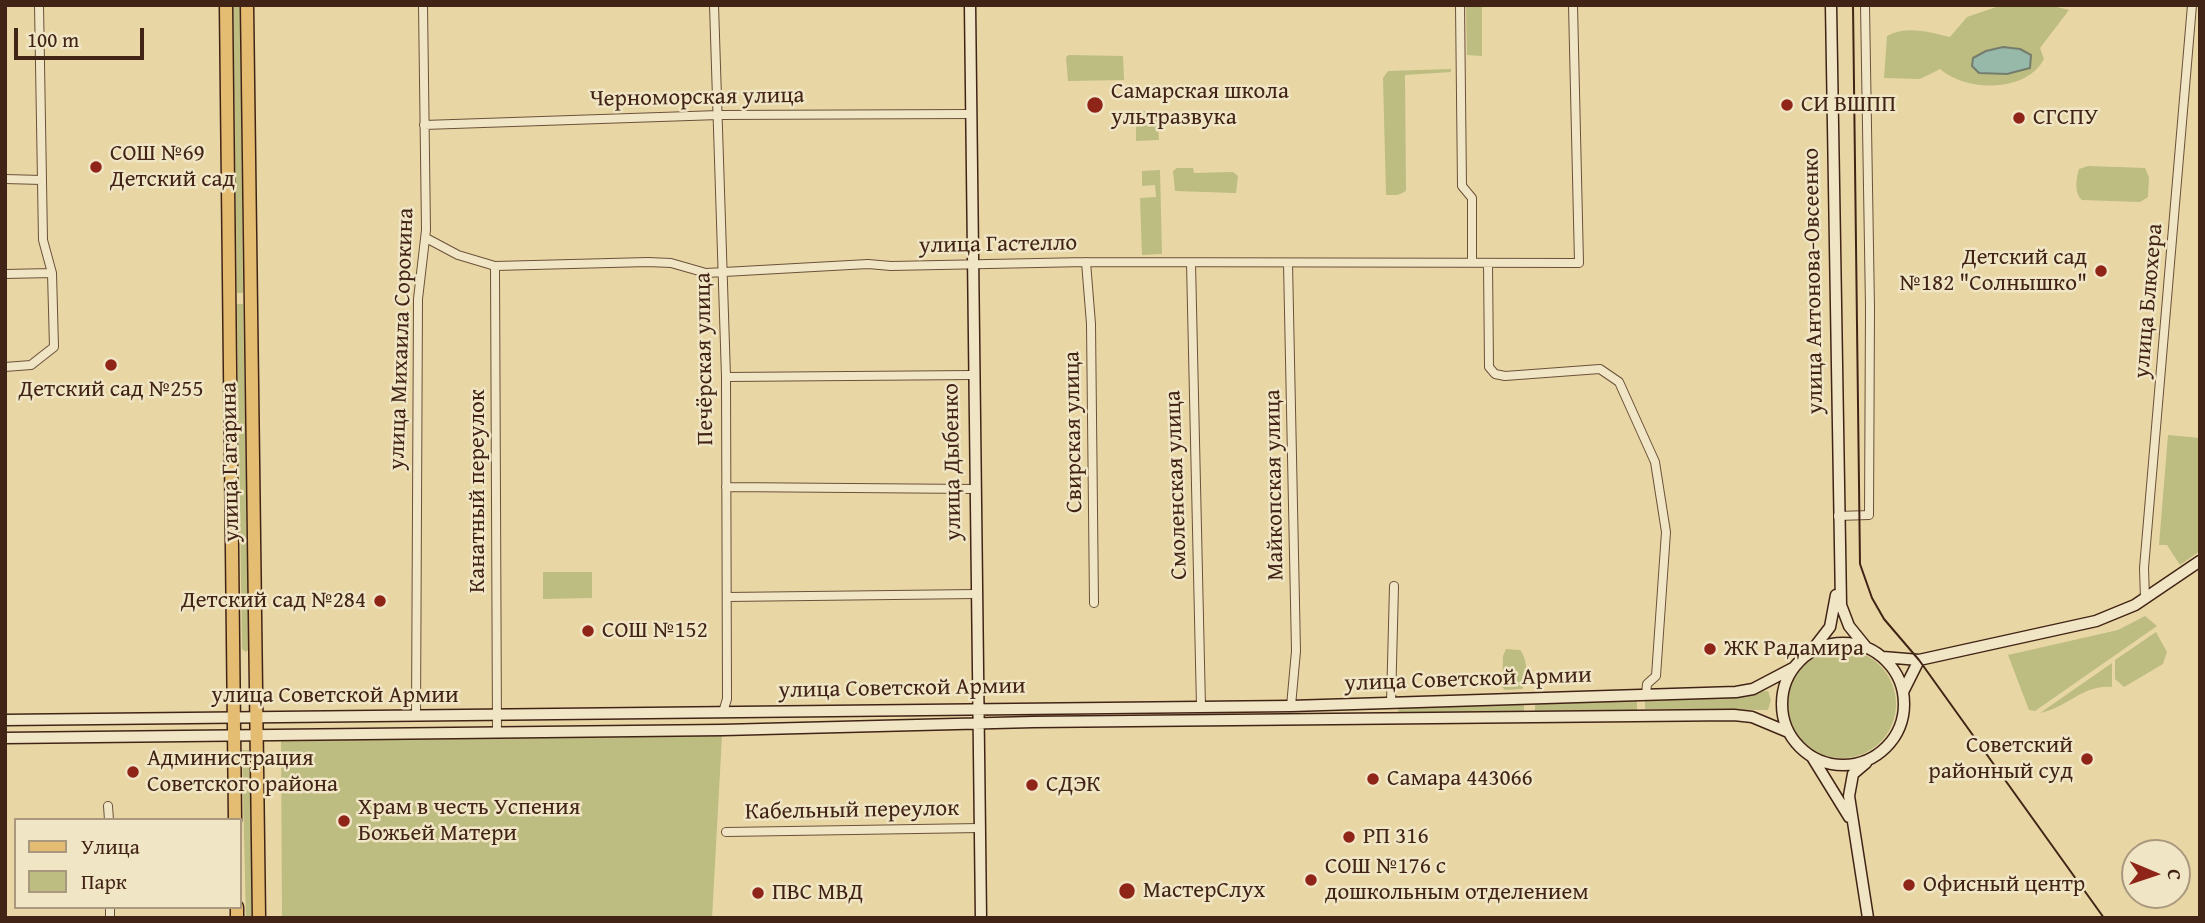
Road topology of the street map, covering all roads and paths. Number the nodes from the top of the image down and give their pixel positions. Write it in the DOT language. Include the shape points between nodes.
graph roads {
  1 [pos="39,5"];
  2 [pos="226,5"];
  3 [pos="247,5"];
  4 [pos="423,5"];
  5 [pos="714,5"];
  6 [pos="970,5"];
  7 [pos="1460,5"];
  8 [pos="1573,5"];
  9 [pos="1830,5"];
  10 [pos="1865,5"];
  11 [pos="2192,5"];
  12 [pos="971,114"];
  13 [pos="719,115"];
  14 [pos="424,125"];
  15 [pos="5,179"];
  16 [pos="42,180"];
  17 [pos="426,238"];
  18 [pos="1086,262"];
  19 [pos="1472,262"];
  20 [pos="1488,262"];
  21 [pos="1191,263"];
  22 [pos="1288,263"];
  23 [pos="972,264"];
  24 [pos="495,266"];
  25 [pos="722,272"];
  26 [pos="52,273"];
  27 [pos="5,274"];
  28 [pos="5,367"];
  29 [pos="974,375"];
  30 [pos="726,377"];
  31 [pos="726,486"];
  32 [pos="975,489"];
  33 [pos="1838,516"];
  34 [pos="1838,557"];
  35 [pos="2200,561"];
  36 [pos="1394,586"];
  37 [pos="975,594"];
  38 [pos="727,597"];
  39 [pos="2145,599"];
  40 [pos="1094,603"];
  41 [pos="1866,647"];
  42 [pos="1805,656"];
  43 [pos="1883,657"];
  44 [pos="257,658"];
  45 [pos="234,659"];
  46 [pos="1919,660"];
  47 [pos="1793,668"];
  48 [pos="1903,692"];
  49 [pos="1646,695"];
  50 [pos="1529,698"];
  51 [pos="1391,703"];
  52 [pos="1291,706"];
  53 [pos="1201,707"];
  54 [pos="977,709"];
  55 [pos="723,712"];
  56 [pos="497,715"];
  57 [pos="416,716"];
  58 [pos="1530,716"];
  59 [pos="258,717"];
  60 [pos="234,718"];
  61 [pos="1393,718"];
  62 [pos="5,720"];
  63 [pos="977,723"];
  64 [pos="723,730"];
  65 [pos="1788,732"];
  66 [pos="498,733"];
  67 [pos="235,735"];
  68 [pos="258,736"];
  69 [pos="5,738"];
  70 [pos="1877,755"];
  71 [pos="1812,757"];
  72 [pos="108,806"];
  73 [pos="109,818"];
  74 [pos="235,818"];
  75 [pos="1851,820"];
  76 [pos="980,828"];
  77 [pos="726,832"];
  78 [pos="259,918"];
  79 [pos="981,918"];
  80 [pos="1868,918"];
  1 -- 16 [label="street"];
  2 -- 45 [label="main road, улица Гагарина"];
  3 -- 44 [label="main road, улица Гагарина"];
  4 -- 14 [label="street, улица Михаила Сорокина"];
  5 -- 13 [label="street, Печёрская улица"];
  6 -- 12 [label="main road, улица Дыбенко"];
  7 -- 19 [label="street" via="1462,186 1472,198"];
  8 -- 20 [label="street, улица Гастелло" via="1578,263"];
  9 -- 33 [label="main road, улица Антонова-Овсеенко"];
  10 -- 33 [label="street" via="1869,516"];
  11 -- 39 [label="street, улица Блюхера"];
  12 -- 13 [label="street, Черноморская улица"];
  12 -- 23 [label="main road, улица Дыбенко"];
  13 -- 14 [label="street, Черноморская улица"];
  13 -- 25 [label="street, Печёрская улица"];
  14 -- 17 [label="street, улица Михаила Сорокина"];
  15 -- 16 [label="street"];
  16 -- 26 [label="street" via="43,244"];
  17 -- 24 [label="street, улица Гастелло" via="458,255"];
  17 -- 57 [label="street, улица Михаила Сорокина" via="418,299"];
  18 -- 21 [label="street, улица Гастелло"];
  18 -- 23 [label="street, улица Гастелло"];
  18 -- 40 [label="street, Свирская улица" via="1091,324"];
  19 -- 20 [label="street, улица Гастелло"];
  19 -- 22 [label="street, улица Гастелло"];
  20 -- 49 [label="street" via="1489,367 1505,376 1600,369 1619,382 1655,462 1666,532 1656,676 1647,684"];
  21 -- 22 [label="street, улица Гастелло"];
  21 -- 53 [label="street, Смоленская улица"];
  22 -- 52 [label="street, Майкопская улица" via="1296,651"];
  23 -- 25 [label="street, улица Гастелло" via="855,264"];
  23 -- 29 [label="main road, улица Дыбенко"];
  24 -- 25 [label="street, улица Гастелло" via="648,262"];
  24 -- 56 [label="street, Канатный переулок"];
  25 -- 30 [label="street, Печёрская улица"];
  26 -- 27 [label="street"];
  26 -- 28 [label="street" via="54,347 31,365"];
  29 -- 30 [label="street"];
  29 -- 32 [label="main road, улица Дыбенко"];
  30 -- 31 [label="street, Печёрская улица"];
  31 -- 32 [label="street"];
  31 -- 38 [label="street, Печёрская улица"];
  32 -- 37 [label="main road, улица Дыбенко"];
  33 -- 34 [label="main road, улица Антонова-Овсеенко"];
  34 -- 41 [label="main road, улица Антонова-Овсеенко" via="1844,617"];
  34 -- 42 [label="main road, улица Антонова-Овсеенко" via="1830,627"];
  35 -- 39 [label="main road"];
  36 -- 51 [label="street"];
  37 -- 38 [label="street"];
  37 -- 54 [label="main road, улица Дыбенко"];
  38 -- 55 [label="street, Печёрская улица" via="727,699"];
  39 -- 46 [label="main road" via="2096,621"];
  41 -- 42 [label="main road" via="1834,643"];
  41 -- 43 [label="main road"];
  42 -- 47 [label="main road"];
  43 -- 46 [label="main road"];
  43 -- 48 [label="main road"];
  44 -- 45 [label="main road"];
  44 -- 59 [label="main road, улица Гагарина"];
  45 -- 60 [label="main road, улица Гагарина"];
  46 -- 48 [label="main road"];
  47 -- 49 [label="main road, улица Советской Армии" via="1736,692"];
  47 -- 65 [label="main road" via="1782,699"];
  48 -- 70 [label="main road" via="1898,732"];
  49 -- 50 [label="main road, улица Советской Армии"];
  50 -- 51 [label="main road, улица Советской Армии"];
  50 -- 58 [label="main road"];
  51 -- 52 [label="main road, улица Советской Армии"];
  51 -- 61 [label="main road"];
  52 -- 53 [label="main road, улица Советской Армии"];
  53 -- 54 [label="main road, улица Советской Армии"];
  54 -- 55 [label="main road, улица Советской Армии"];
  54 -- 63 [label="main road, улица Дыбенко"];
  55 -- 56 [label="main road, улица Советской Армии"];
  55 -- 64 [label="main road"];
  56 -- 57 [label="main road, улица Советской Армии"];
  56 -- 66 [label="street, Канатный переулок"];
  57 -- 59 [label="main road, улица Советской Армии"];
  58 -- 61 [label="main road, улица Советской Армии"];
  58 -- 65 [label="main road, улица Советской Армии" via="1734,715"];
  59 -- 60 [label="main road, улица Советской Армии"];
  59 -- 68 [label="main road, улица Гагарина"];
  60 -- 62 [label="main road, улица Советской Армии"];
  60 -- 67 [label="main road, улица Гагарина"];
  61 -- 63 [label="main road, улица Советской Армии"];
  63 -- 64 [label="main road, улица Советской Армии"];
  63 -- 76 [label="main road, улица Дыбенко"];
  64 -- 66 [label="main road, улица Советской Армии"];
  65 -- 71 [label="main road"];
  66 -- 68 [label="main road, улица Советской Армии"];
  67 -- 68 [label="main road, улица Советской Армии"];
  67 -- 69 [label="main road, улица Советской Армии"];
  67 -- 74 [label="main road, улица Гагарина"];
  68 -- 78 [label="main road, улица Гагарина"];
  70 -- 71 [label="main road" via="1846,765"];
  70 -- 75 [label="main road" via="1853,774"];
  71 -- 75 [label="main road"];
  72 -- 73 [label="street"];
  75 -- 80 [label="main road"];
  76 -- 77 [label="street, Кабельный переулок"];
  76 -- 79 [label="main road, улица Дыбенко"];
}
